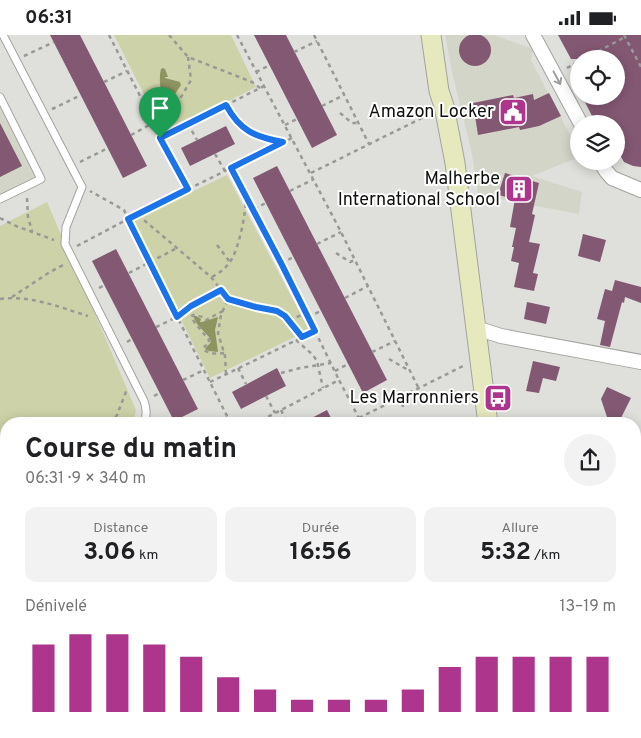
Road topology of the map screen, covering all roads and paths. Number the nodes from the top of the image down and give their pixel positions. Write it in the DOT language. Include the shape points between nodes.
graph roads {
  1 [pos="3,35"];
  2 [pos="109,35"];
  3 [pos="169,35"];
  4 [pos="238,35"];
  5 [pos="314,35"];
  6 [pos="418,35"];
  7 [pos="431,35"];
  8 [pos="534,35"];
  9 [pos="625,36"];
  10 [pos="317,41"];
  11 [pos="54,42"];
  12 [pos="600,50"];
  13 [pos="294,52"];
  14 [pos="188,57"];
  15 [pos="16,60"];
  16 [pos="270,65"];
  17 [pos="641,67"];
  18 [pos="127,71"];
  19 [pos="256,72"];
  20 [pos="104,82"];
  21 [pos="264,86"];
  22 [pos="260,88"];
  23 [pos="80,95"];
  24 [pos="344,95"];
  25 [pos="0,97"];
  26 [pos="441,97"];
  27 [pos="226,105"];
  28 [pos="322,106"];
  29 [pos="44,113"];
  30 [pos="340,113"];
  31 [pos="576,115"];
  32 [pos="297,119"];
  33 [pos="153,123"];
  34 [pos="358,123"];
  35 [pos="188,124"];
  36 [pos="285,125"];
  37 [pos="156,129"];
  38 [pos="131,135"];
  39 [pos="160,138"];
  40 [pos="292,138"];
  41 [pos="197,140"];
  42 [pos="283,142"];
  43 [pos="369,145"];
  44 [pos="108,148"];
  45 [pos="215,154"];
  46 [pos="72,166"];
  47 [pos="231,168"];
  48 [pos="605,170"];
  49 [pos="225,171"];
  50 [pos="310,173"];
  51 [pos="314,179"];
  52 [pos="25,186"];
  53 [pos="82,187"];
  54 [pos="188,189"];
  55 [pos="641,189"];
  56 [pos="290,191"];
  57 [pos="246,195"];
  58 [pos="0,199"];
  59 [pos="266,203"];
  60 [pos="254,209"];
  61 [pos="138,214"];
  62 [pos="0,218"];
  63 [pos="128,219"];
  64 [pos="32,231"];
  65 [pos="341,232"];
  66 [pos="317,244"];
  67 [pos="217,245"];
  68 [pos="66,248"];
  69 [pos="178,248"];
  70 [pos="336,253"];
  71 [pos="294,257"];
  72 [pos="72,260"];
  73 [pos="355,261"];
  74 [pos="151,262"];
  75 [pos="230,262"];
  76 [pos="281,263"];
  77 [pos="129,273"];
  78 [pos="211,277"];
  79 [pos="368,286"];
  80 [pos="221,290"];
  81 [pos="11,298"];
  82 [pos="345,298"];
  83 [pos="0,299"];
  84 [pos="228,299"];
  85 [pos="223,311"];
  86 [pos="321,311"];
  87 [pos="307,315"];
  88 [pos="177,317"];
  89 [pos="289,319"];
  90 [pos="103,321"];
  91 [pos="156,327"];
  92 [pos="476,328"];
  93 [pos="315,331"];
  94 [pos="302,337"];
  95 [pos="296,340"];
  96 [pos="395,341"];
  97 [pos="372,352"];
  98 [pos="224,353"];
  99 [pos="480,357"];
  100 [pos="389,359"];
  101 [pos="641,362"];
  102 [pos="331,363"];
  103 [pos="348,364"];
  104 [pos="318,366"];
  105 [pos="238,368"];
  106 [pos="204,370"];
  107 [pos="335,371"];
  108 [pos="410,371"];
  109 [pos="281,373"];
  110 [pos="226,374"];
  111 [pos="131,377"];
  112 [pos="184,380"];
  113 [pos="339,380"];
  114 [pos="210,382"];
  115 [pos="246,384"];
  116 [pos="418,387"];
  117 [pos="323,388"];
  118 [pos="266,396"];
  119 [pos="401,396"];
  120 [pos="403,407"];
  121 [pos="281,410"];
  122 [pos="275,413"];
  123 [pos="116,417"];
  124 [pos="146,417"];
  125 [pos="228,417"];
  126 [pos="267,417"];
  127 [pos="284,417"];
  128 [pos="359,417"];
  129 [pos="487,417"];
  1 -- 15 [label="lane"];
  2 -- 18 [label="path"];
  3 -- 14 [label="path"];
  4 -- 19 [label="path"];
  5 -- 10 [label="path"];
  6 -- 26 [label="main road"];
  7 -- 26 [label="main road"];
  8 -- 31 [label="street, one-way"];
  9 -- 12 [label="path"];
  9 -- 17 [label="path"];
  10 -- 13 [label="path"];
  10 -- 24 [label="path"];
  11 -- 15 [label="path"];
  14 -- 22 [label="path"];
  14 -- 37 [label="path" via="191,79 174,109"];
  15 -- 29 [label="lane"];
  16 -- 19 [label="path"];
  18 -- 20 [label="path"];
  18 -- 33 [label="path"];
  19 -- 21 [label="path"];
  21 -- 22 [label="path"];
  21 -- 36 [label="path"];
  22 -- 27 [label="path"];
  23 -- 29 [label="path"];
  24 -- 28 [label="path"];
  24 -- 34 [label="path"];
  25 -- 52 [label="lane" via="41,179"];
  26 -- 43 [label="path" via="436,111"];
  26 -- 92 [label="main road" via="455,163"];
  27 -- 35 [label="path"];
  27 -- 42 [label="path" via="232,117 245,129"];
  29 -- 46 [label="lane"];
  30 -- 34 [label="path" via="352,123"];
  32 -- 36 [label="path"];
  33 -- 37 [label="path"];
  33 -- 38 [label="path"];
  34 -- 43 [label="path"];
  35 -- 39 [label="path"];
  35 -- 41 [label="path"];
  36 -- 40 [label="path"];
  37 -- 39 [label="path"];
  39 -- 54 [label="path"];
  40 -- 42 [label="path"];
  40 -- 50 [label="path"];
  42 -- 47 [label="path"];
  43 -- 50 [label="path"];
  44 -- 46 [label="path"];
  45 -- 49 [label="path"];
  46 -- 53 [label="lane"];
  47 -- 49 [label="path"];
  47 -- 57 [label="path"];
  48 -- 55 [label="street" via="612,178"];
  49 -- 54 [label="path"];
  50 -- 51 [label="path"];
  51 -- 56 [label="path"];
  51 -- 65 [label="path"];
  52 -- 58 [label="lane"];
  52 -- 64 [label="path"];
  53 -- 63 [label="path" via="124,210"];
  53 -- 68 [label="lane" via="66,227"];
  54 -- 61 [label="path"];
  57 -- 60 [label="path"];
  57 -- 75 [label="path" via="246,210"];
  59 -- 60 [label="path"];
  60 -- 76 [label="path"];
  61 -- 63 [label="path"];
  61 -- 69 [label="path"];
  62 -- 64 [label="path"];
  63 -- 68 [label="path"];
  63 -- 74 [label="path"];
  64 -- 68 [label="path"];
  65 -- 66 [label="path"];
  65 -- 73 [label="path"];
  67 -- 75 [label="path"];
  68 -- 72 [label="lane"];
  69 -- 74 [label="path"];
  69 -- 78 [label="path"];
  70 -- 73 [label="path" via="350,262"];
  71 -- 76 [label="path"];
  72 -- 81 [label="path"];
  72 -- 90 [label="lane"];
  73 -- 79 [label="path"];
  74 -- 77 [label="path"];
  74 -- 88 [label="path"];
  75 -- 78 [label="path"];
  76 -- 87 [label="path"];
  78 -- 80 [label="path"];
  79 -- 82 [label="path"];
  79 -- 96 [label="path"];
  80 -- 84 [label="path"];
  80 -- 88 [label="path"];
  81 -- 83 [label="path"];
  81 -- 90 [label="path" via="30,299"];
  84 -- 85 [label="path"];
  84 -- 89 [label="path" via="277,311"];
  85 -- 98 [label="path" via="218,333"];
  85 -- 98 [label="path" via="206,320 191,317 209,340 203,349"];
  86 -- 87 [label="path"];
  87 -- 89 [label="path"];
  87 -- 93 [label="path"];
  88 -- 91 [label="path"];
  88 -- 106 [label="path"];
  89 -- 94 [label="path"];
  90 -- 111 [label="lane"];
  92 -- 99 [label="main road"];
  92 -- 101 [label="street" via="501,336"];
  93 -- 94 [label="path"];
  93 -- 102 [label="path"];
  94 -- 95 [label="path"];
  95 -- 104 [label="path" via="313,355"];
  95 -- 105 [label="path"];
  96 -- 97 [label="path"];
  96 -- 108 [label="path"];
  98 -- 110 [label="path"];
  99 -- 116 [label="path"];
  99 -- 129 [label="main road"];
  100 -- 108 [label="path"];
  102 -- 104 [label="path"];
  102 -- 107 [label="path"];
  103 -- 107 [label="path"];
  104 -- 109 [label="path"];
  104 -- 117 [label="path"];
  105 -- 110 [label="path"];
  105 -- 115 [label="path"];
  106 -- 112 [label="path"];
  106 -- 114 [label="path"];
  107 -- 113 [label="path"];
  108 -- 116 [label="path"];
  110 -- 114 [label="path"];
  111 -- 123 [label="path"];
  111 -- 124 [label="lane" via="146,406"];
  113 -- 117 [label="path"];
  113 -- 128 [label="path"];
  114 -- 125 [label="path"];
  116 -- 119 [label="path"];
  117 -- 121 [label="path"];
  118 -- 122 [label="path"];
  119 -- 120 [label="path"];
  119 -- 128 [label="path"];
  121 -- 122 [label="path"];
  121 -- 127 [label="path"];
  122 -- 126 [label="path"];
}
